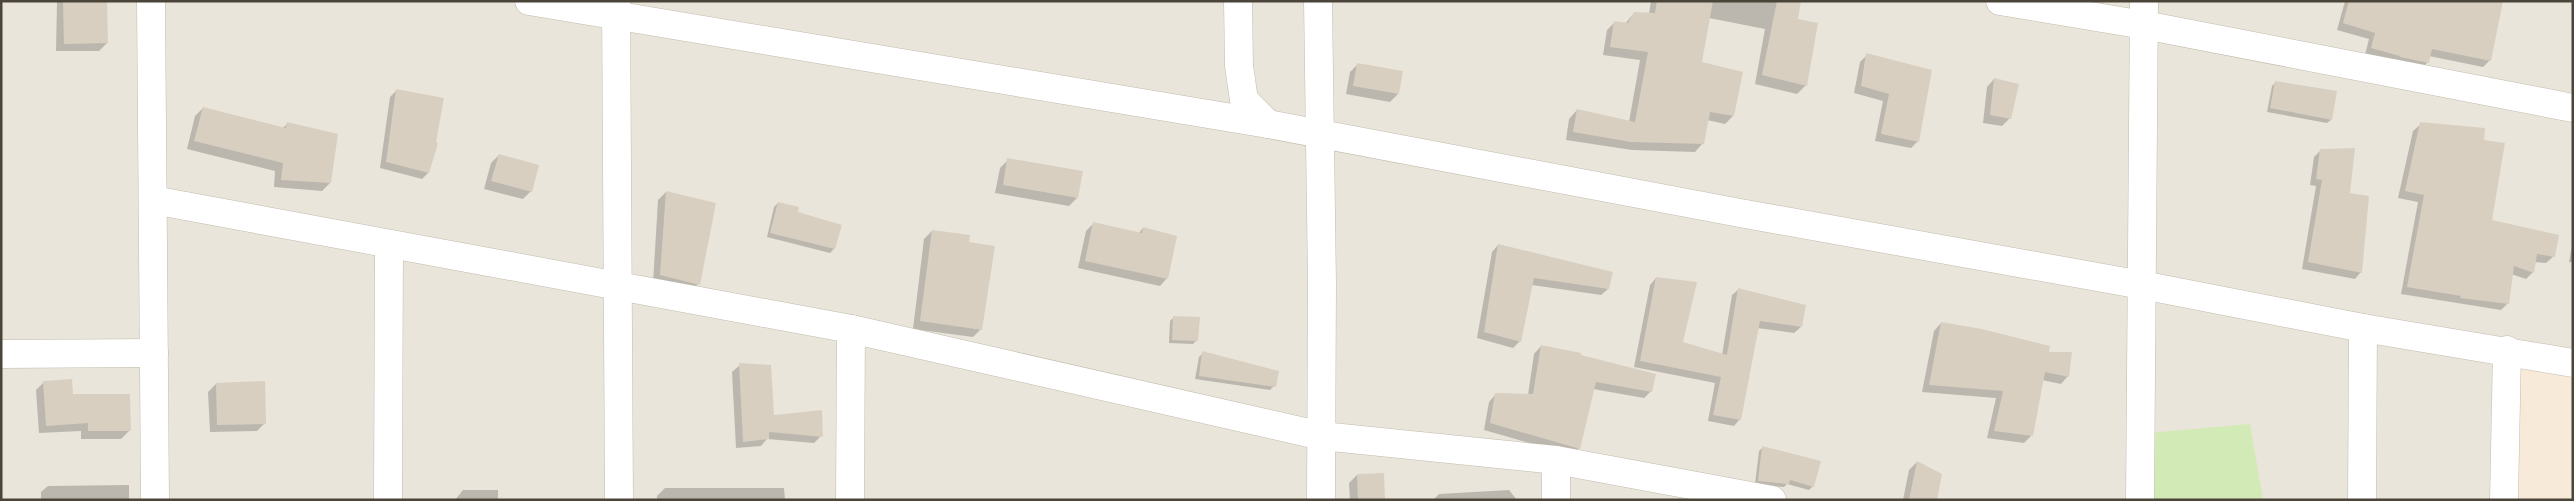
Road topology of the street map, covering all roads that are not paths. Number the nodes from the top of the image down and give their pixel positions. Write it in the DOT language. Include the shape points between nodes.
graph roads {
  1 [pos="151,1"];
  2 [pos="529,1"];
  3 [pos="1238,1"];
  4 [pos="1318,1"];
  5 [pos="2000,1"];
  6 [pos="616,8"];
  7 [pos="2144,13"];
  8 [pos="2573,108"];
  9 [pos="1268,124"];
  10 [pos="1318,133"];
  11 [pos="153,200"];
  12 [pos="389,244"];
  13 [pos="2142,285"];
  14 [pos="619,288"];
  15 [pos="2362,328"];
  16 [pos="851,330"];
  17 [pos="2507,350"];
  18 [pos="154,353"];
  19 [pos="1,354"];
  20 [pos="2573,363"];
  21 [pos="1322,436"];
  22 [pos="1556,460"];
  23 [pos="155,500"];
  24 [pos="388,500"];
  25 [pos="619,500"];
  26 [pos="850,500"];
  27 [pos="1321,500"];
  28 [pos="1556,500"];
  29 [pos="1772,500"];
  30 [pos="2140,500"];
  31 [pos="2362,500"];
  32 [pos="2504,500"];
  1 -- 11 [label="street"];
  2 -- 6 [label="street"];
  3 -- 9 [label="street" via="1239,66 1244,100"];
  4 -- 10 [label="street"];
  5 -- 7 [label="street"];
  6 -- 9 [label="street"];
  6 -- 14 [label="street"];
  7 -- 8 [label="street"];
  7 -- 13 [label="street"];
  9 -- 10 [label="street"];
  10 -- 13 [label="street" via="1730,212"];
  10 -- 21 [label="street"];
  11 -- 12 [label="street"];
  11 -- 18 [label="street"];
  12 -- 14 [label="street"];
  12 -- 24 [label="street"];
  13 -- 15 [label="street"];
  13 -- 30 [label="street"];
  14 -- 16 [label="street"];
  14 -- 25 [label="street"];
  15 -- 17 [label="street"];
  15 -- 31 [label="street"];
  16 -- 21 [label="street"];
  16 -- 26 [label="street"];
  17 -- 20 [label="street"];
  17 -- 32 [label="street"];
  18 -- 19 [label="street"];
  18 -- 23 [label="street"];
  21 -- 22 [label="street"];
  21 -- 27 [label="street"];
  22 -- 28 [label="street"];
  22 -- 29 [label="street"];
}
